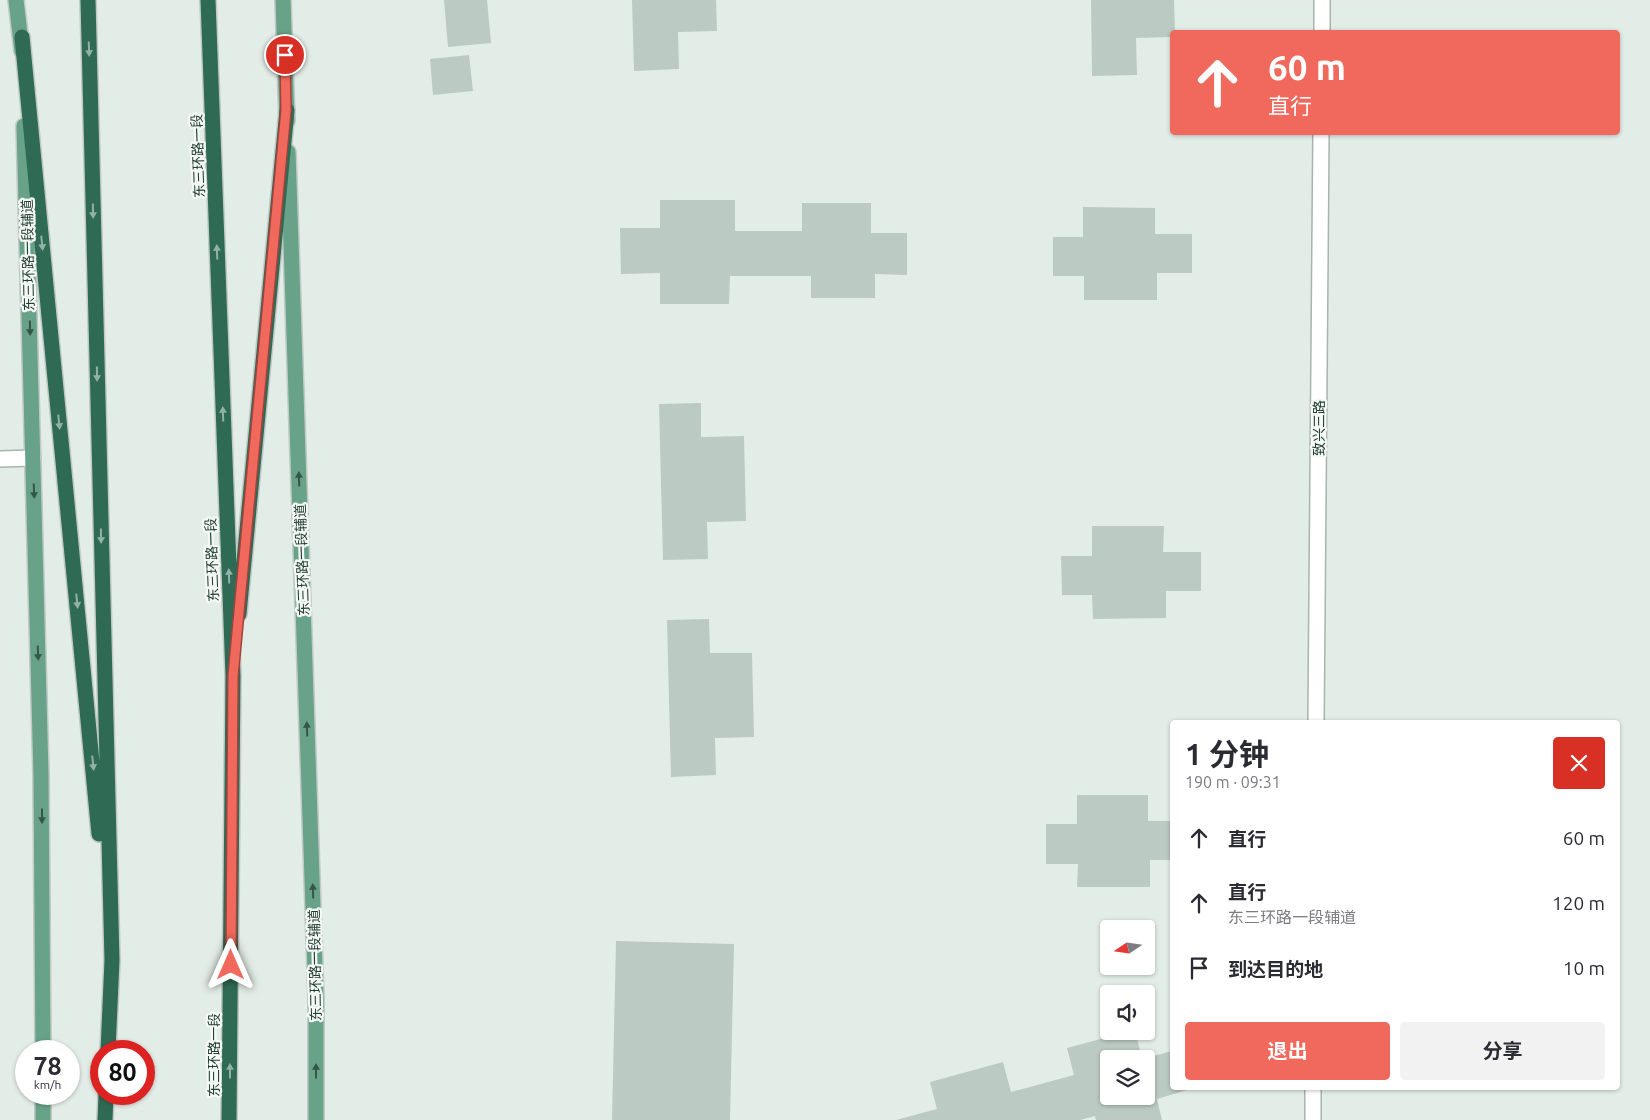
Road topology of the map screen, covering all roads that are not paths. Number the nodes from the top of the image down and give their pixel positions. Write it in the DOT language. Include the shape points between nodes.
graph roads {
  1 [pos="16,0"];
  2 [pos="88,0"];
  3 [pos="208,0"];
  4 [pos="283,0"];
  5 [pos="1322,0"];
  6 [pos="1322,30"];
  7 [pos="22,37"];
  8 [pos="286,110"];
  9 [pos="1321,135"];
  10 [pos="33,458"];
  11 [pos="0,459"];
  12 [pos="233,676"];
  13 [pos="1316,720"];
  14 [pos="112,960"];
  15 [pos="43,1040"];
  16 [pos="108,1040"];
  17 [pos="1313,1090"];
  18 [pos="43,1105"];
  19 [pos="106,1105"];
  20 [pos="43,1120"];
  21 [pos="105,1120"];
  22 [pos="230,1120"];
  23 [pos="316,1120"];
  24 [pos="1313,1120"];
  1 -- 7 [label="main road, 东三环路一段辅道"];
  2 -- 14 [label="highway, one-way"];
  12 -- 3 [label="highway, 东三环路一段, one-way"];
  4 -- 8 [label="main road, 东三环路一段辅道"];
  5 -- 6 [label="street"];
  7 -- 10 [label="main road, 东三环路一段辅道, one-way"];
  7 -- 14 [label="highway, one-way"];
  8 -- 12 [label="highway"];
  23 -- 8 [label="main road, 东三环路一段辅道, one-way" via="316,989"];
  9 -- 13 [label="street, 致兴三路"];
  10 -- 11 [label="street"];
  10 -- 15 [label="main road, 东三环路一段辅道, one-way" via="41,775"];
  22 -- 12 [label="highway, 东三环路一段, one-way"];
  14 -- 16 [label="highway"];
  17 -- 24 [label="street"];
  18 -- 20 [label="main road"];
  19 -- 21 [label="highway"];
}
